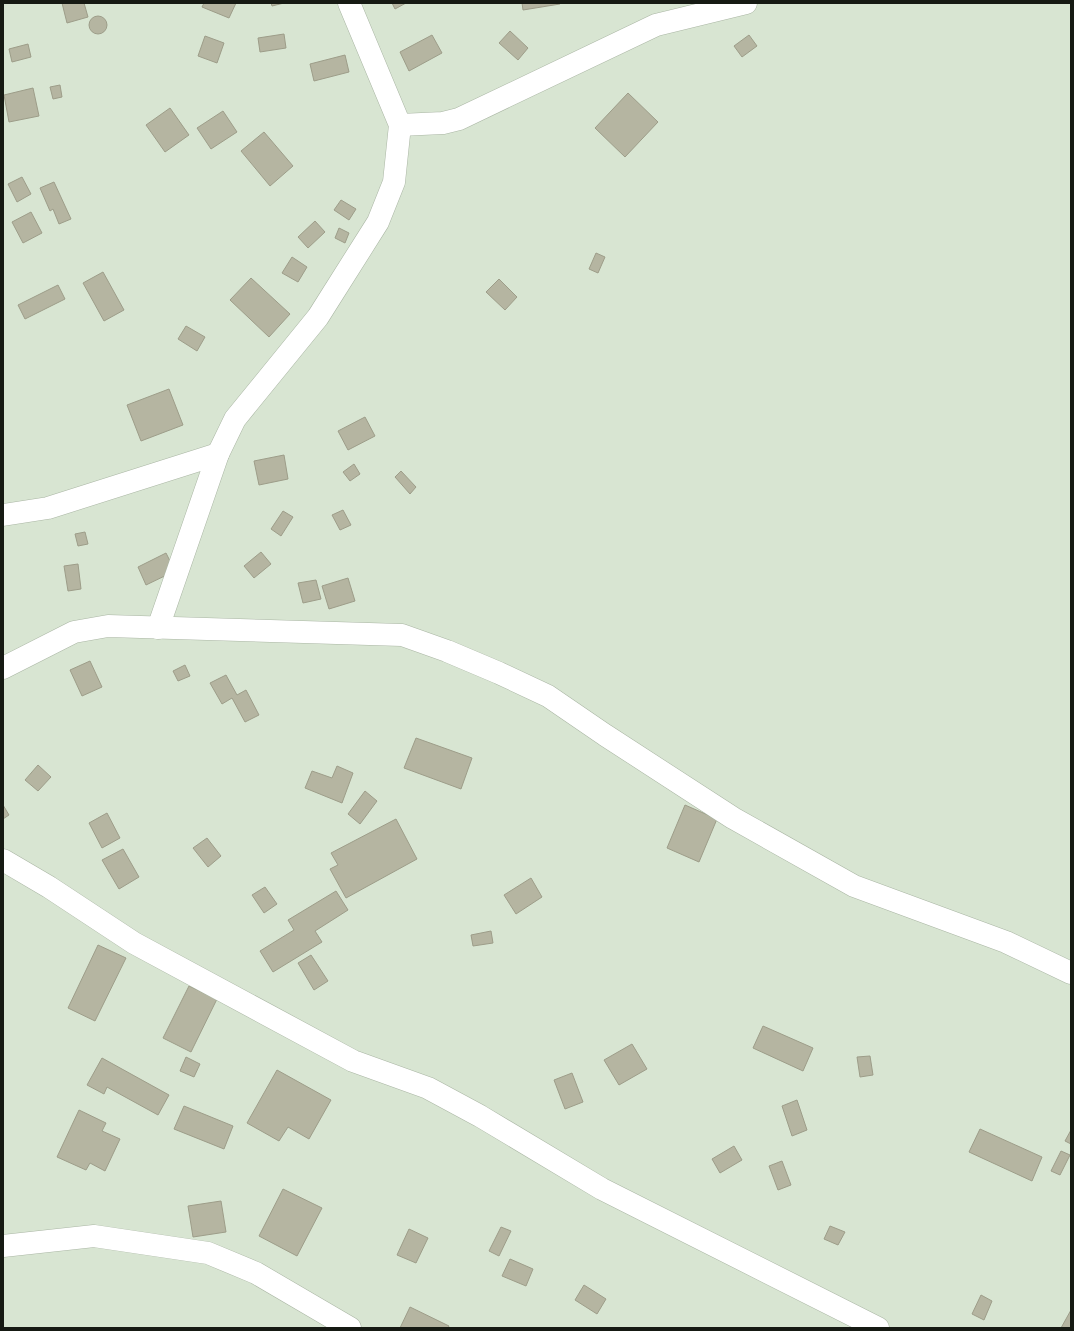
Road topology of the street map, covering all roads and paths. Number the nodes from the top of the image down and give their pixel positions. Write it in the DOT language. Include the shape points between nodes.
graph roads {
  1 [pos="349,3"];
  2 [pos="746,3"];
  3 [pos="400,126"];
  4 [pos="218,454"];
  5 [pos="3,516"];
  6 [pos="158,628"];
  7 [pos="3,668"];
  8 [pos="3,860"];
  9 [pos="1071,973"];
  10 [pos="3,1246"];
  11 [pos="350,1328"];
  12 [pos="878,1328"];
  1 -- 3 [label="street"];
  2 -- 3 [label="street" via="656,25 459,119"];
  3 -- 4 [label="street" via="394,182 378,222 318,317 235,419"];
  4 -- 5 [label="street" via="48,508"];
  4 -- 6 [label="street"];
  6 -- 7 [label="street" via="108,626 74,632"];
  6 -- 9 [label="street" via="402,635 447,651 548,696 733,818 854,886 1006,942"];
  8 -- 12 [label="street" via="134,943 353,1060 428,1088 602,1189"];
  10 -- 11 [label="street" via="94,1236 208,1253 256,1273"];
}
